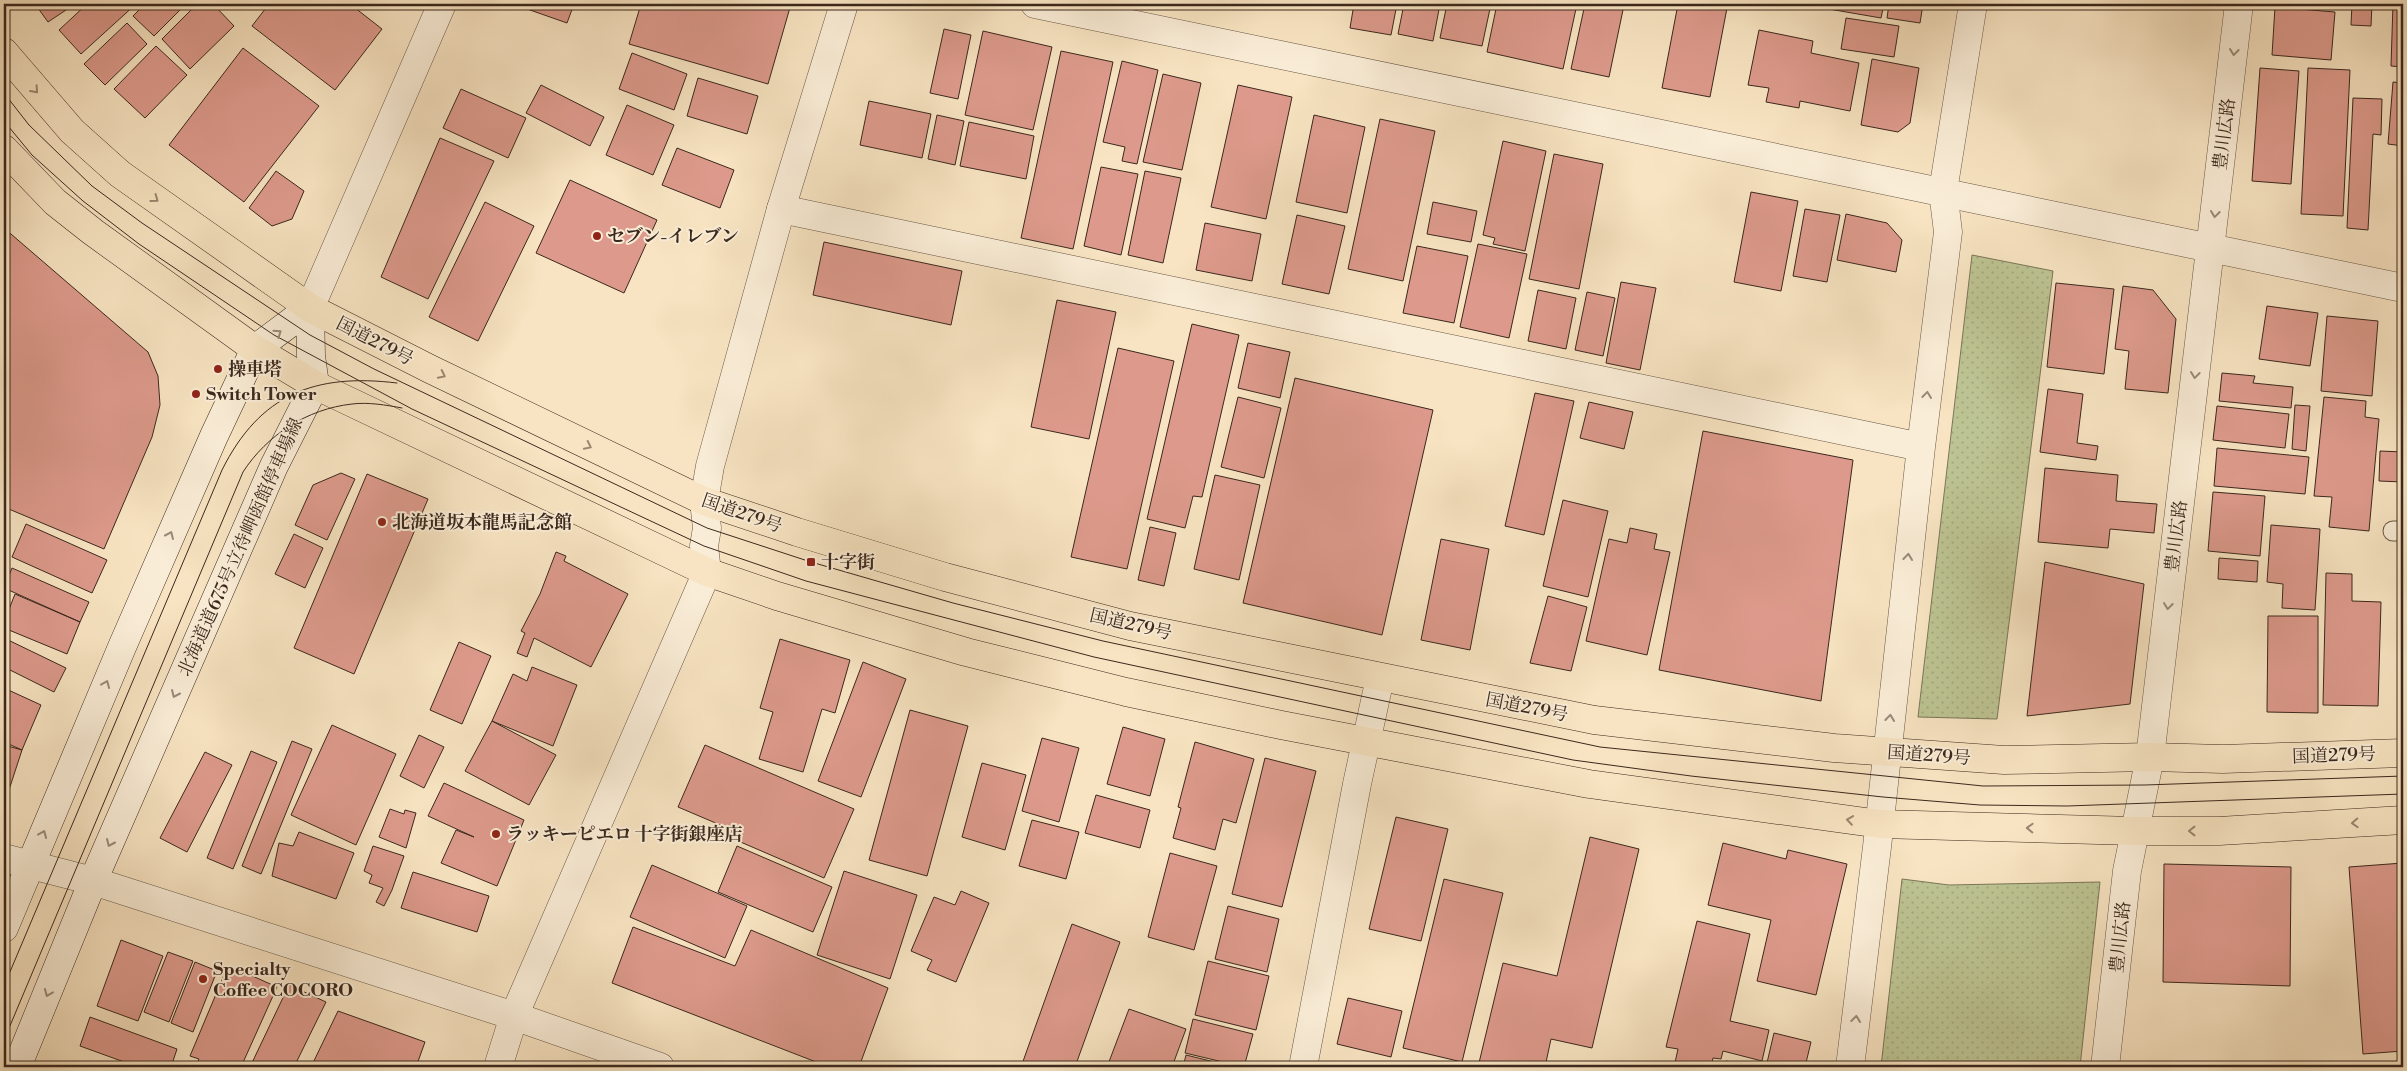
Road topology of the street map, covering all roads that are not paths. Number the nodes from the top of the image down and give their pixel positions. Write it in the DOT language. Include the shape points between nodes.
graph roads {
  1 [pos="442,4"];
  2 [pos="844,4"];
  3 [pos="1036,4"];
  4 [pos="1973,4"];
  5 [pos="2239,4"];
  6 [pos="4,52"];
  7 [pos="4,149"];
  8 [pos="1942,191"];
  9 [pos="781,209"];
  10 [pos="2210,249"];
  11 [pos="2403,288"];
  12 [pos="310,308"];
  13 [pos="254,349"];
  14 [pos="314,385"];
  15 [pos="1921,447"];
  16 [pos="704,501"];
  17 [pos="707,572"];
  18 [pos="1380,678"];
  19 [pos="1366,742"];
  20 [pos="1887,752"];
  21 [pos="2403,753"];
  22 [pos="2150,757"];
  23 [pos="2403,820"];
  24 [pos="1880,824"];
  25 [pos="2135,831"];
  26 [pos="4,858"];
  27 [pos="30,866"];
  28 [pos="93,881"];
  29 [pos="4,928"];
  30 [pos="514,1016"];
  31 [pos="1307,1066"];
  32 [pos="17,1067"];
  33 [pos="498,1067"];
  34 [pos="660,1067"];
  35 [pos="1850,1067"];
  36 [pos="2105,1067"];
  1 -- 12 [label="street"];
  2 -- 9 [label="street"];
  3 -- 8 [label="street"];
  4 -- 8 [label="street"];
  5 -- 10 [label="street, 豊川広路, one-way"];
  6 -- 12 [label="highway, 国道279号, one-way" via="72,131 120,174"];
  7 -- 13 [label="highway" via="55,202"];
  8 -- 10 [label="street"];
  15 -- 8 [label="street, one-way" via="1948,232"];
  9 -- 15 [label="street"];
  9 -- 16 [label="street" via="710,466"];
  10 -- 11 [label="street"];
  10 -- 22 [label="street, 豊川広路, one-way"];
  13 -- 12 [label="street, one-way"];
  12 -- 14 [label="street"];
  12 -- 16 [label="highway, 国道279号, one-way"];
  13 -- 14 [label="highway"];
  27 -- 13 [label="street, one-way" via="122,647"];
  14 -- 17 [label="highway"];
  14 -- 28 [label="street, 北海道道675号立待岬函館停車場線, one-way" via="274,466"];
  20 -- 15 [label="street, one-way"];
  16 -- 17 [label="street"];
  16 -- 18 [label="highway, 国道279号" via="945,576 1121,623"];
  17 -- 19 [label="highway" via="966,652 1126,692"];
  17 -- 30 [label="street"];
  18 -- 19 [label="street"];
  18 -- 20 [label="highway, 国道279号" via="1594,720"];
  24 -- 19 [label="highway, one-way" via="1589,784"];
  19 -- 31 [label="street"];
  20 -- 22 [label="highway, 国道279号" via="2004,760"];
  20 -- 24 [label="street"];
  21 -- 22 [label="highway, 国道279号" via="2223,759"];
  22 -- 25 [label="street, 豊川広路"];
  23 -- 25 [label="highway, one-way" via="2219,831"];
  25 -- 24 [label="highway, one-way"];
  35 -- 24 [label="street, one-way"];
  25 -- 36 [label="street, 豊川広路" via="2127,871"];
  26 -- 27 [label="street"];
  27 -- 28 [label="street"];
  27 -- 29 [label="street"];
  28 -- 30 [label="street"];
  28 -- 32 [label="street, 北海道道675号立待岬函館停車場線, one-way"];
  30 -- 33 [label="street"];
  30 -- 34 [label="street"];
}
